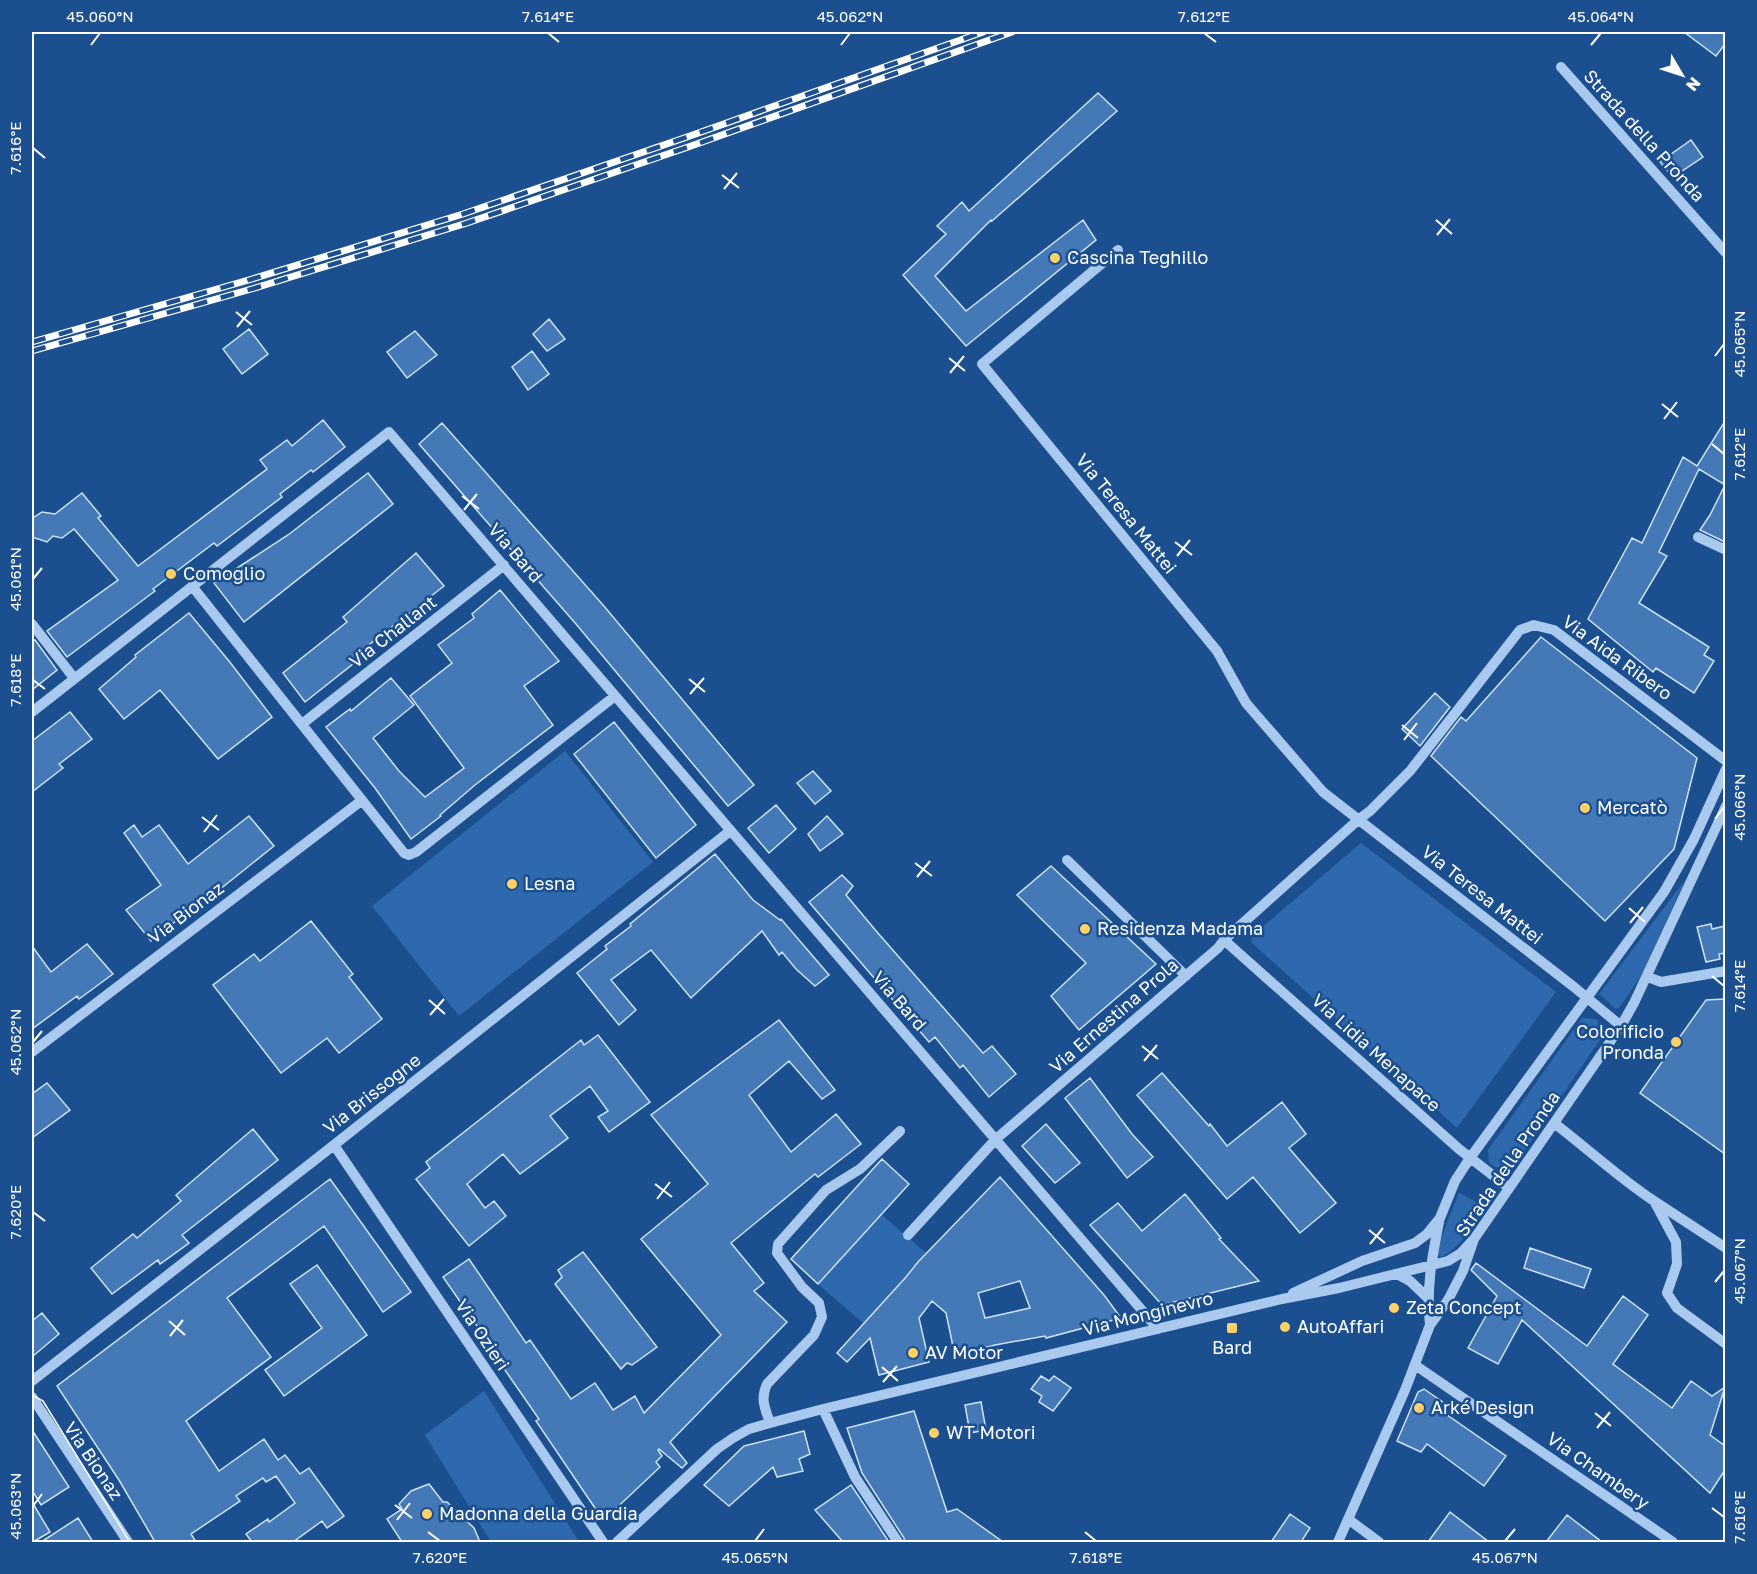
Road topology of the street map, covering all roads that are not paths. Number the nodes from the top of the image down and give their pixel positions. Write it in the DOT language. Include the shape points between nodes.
graph roads {
  1 [pos="1561,67"];
  2 [pos="1118,250"];
  3 [pos="1725,253"];
  4 [pos="1698,537"];
  5 [pos="1725,550"];
  6 [pos="504,565"];
  7 [pos="192,586"];
  8 [pos="32,624"];
  9 [pos="74,678"];
  10 [pos="615,696"];
  11 [pos="32,712"];
  12 [pos="302,724"];
  13 [pos="1725,761"];
  14 [pos="1725,769"];
  15 [pos="361,801"];
  16 [pos="1725,806"];
  17 [pos="1358,820"];
  18 [pos="730,831"];
  19 [pos="1067,860"];
  20 [pos="1224,940"];
  21 [pos="1725,971"];
  22 [pos="1186,976"];
  23 [pos="1648,977"];
  24 [pos="1586,997"];
  25 [pos="1621,1026"];
  26 [pos="32,1052"];
  27 [pos="1554,1123"];
  28 [pos="900,1131"];
  29 [pos="996,1139"];
  30 [pos="334,1145"];
  31 [pos="1470,1158"];
  32 [pos="1509,1188"];
  33 [pos="1654,1202"];
  34 [pos="1440,1218"];
  35 [pos="908,1234"];
  36 [pos="1474,1239"];
  37 [pos="1725,1248"];
  38 [pos="1430,1266"];
  39 [pos="1397,1274"];
  40 [pos="1428,1298"];
  41 [pos="1282,1299"];
  42 [pos="1430,1325"];
  43 [pos="1158,1329"];
  44 [pos="1725,1344"];
  45 [pos="1415,1365"];
  46 [pos="32,1381"];
  47 [pos="32,1397"];
  48 [pos="823,1409"];
  49 [pos="770,1423"];
  50 [pos="1348,1519"];
  51 [pos="128,1542"];
  52 [pos="603,1542"];
  53 [pos="617,1542"];
  54 [pos="898,1542"];
  55 [pos="1338,1542"];
  56 [pos="1379,1542"];
  57 [pos="1673,1542"];
  1 -- 3 [label="street, Strada della Pronda"];
  2 -- 17 [label="street, Via Teresa Mattei" via="982,364 1217,651 1246,703 1323,792"];
  4 -- 5 [label="street"];
  6 -- 7 [label="street, Via Bard" via="389,432"];
  6 -- 10 [label="street, Via Bard"];
  6 -- 12 [label="street, Via Challant"];
  7 -- 9 [label="street"];
  7 -- 12 [label="street"];
  8 -- 9 [label="street"];
  9 -- 11 [label="street"];
  10 -- 15 [label="street" via="410,855 404,853"];
  10 -- 18 [label="street, Via Bard"];
  12 -- 15 [label="street"];
  13 -- 17 [label="street, Via Aida Ribero" via="1554,630 1534,625 1520,630 1426,752"];
  14 -- 24 [label="street, Strada della Pronda" via="1694,839 1664,892"];
  15 -- 26 [label="street, Via Bionaz"];
  16 -- 23 [label="street, Strada della Pronda"];
  17 -- 20 [label="street, Via Ernestina Prola"];
  17 -- 24 [label="street, Via Teresa Mattei"];
  18 -- 29 [label="street, Via Bard"];
  18 -- 30 [label="street, Via Brissogne"];
  19 -- 22 [label="street"];
  20 -- 22 [label="street, Via Ernestina Prola"];
  20 -- 31 [label="street, Via Lidia Menapace"];
  21 -- 23 [label="street" via="1661,982"];
  22 -- 29 [label="street, Via Ernestina Prola"];
  23 -- 25 [label="street, Strada della Pronda"];
  24 -- 25 [label="street"];
  24 -- 31 [label="street, Strada della Pronda"];
  25 -- 27 [label="street, Strada della Pronda"];
  27 -- 32 [label="street, Strada della Pronda"];
  27 -- 33 [label="street"];
  28 -- 49 [label="street" via="860,1169 826,1190 778,1244 777,1253 819,1303 822,1317 814,1335 762,1394"];
  29 -- 35 [label="street, Via Ernestina Prola"];
  29 -- 43 [label="street, Via Bard"];
  30 -- 46 [label="street, Via Brissogne"];
  30 -- 52 [label="street, Via Ozieri"];
  31 -- 32 [label="street, Via Lidia Menapace"];
  31 -- 34 [label="street, Strada della Pronda" via="1455,1181"];
  32 -- 36 [label="street, Strada della Pronda"];
  33 -- 37 [label="street"];
  33 -- 44 [label="street" via="1677,1242 1677,1264 1667,1293 1677,1308"];
  34 -- 38 [label="street, Strada della Pronda"];
  34 -- 41 [label="street" via="1415,1244 1362,1261"];
  36 -- 38 [label="street, Via Monginevro" via="1448,1261"];
  36 -- 42 [label="street, Strada della Pronda" via="1463,1271"];
  38 -- 39 [label="street, Via Monginevro"];
  38 -- 40 [label="street, Strada della Pronda"];
  39 -- 40 [label="street"];
  39 -- 41 [label="street, Via Monginevro"];
  40 -- 42 [label="street, Strada della Pronda"];
  41 -- 43 [label="street, Via Monginevro"];
  42 -- 45 [label="street, Strada della Pronda"];
  43 -- 48 [label="street, Via Monginevro"];
  45 -- 50 [label="street, Strada della Pronda"];
  45 -- 57 [label="street, Via Chambery"];
  47 -- 51 [label="street, Via Bionaz"];
  48 -- 49 [label="street, Via Monginevro"];
  48 -- 54 [label="street" via="855,1477"];
  49 -- 53 [label="street, Via Monginevro" via="749,1429 717,1449"];
  50 -- 55 [label="street, Strada della Pronda"];
  50 -- 56 [label="street"];
}
